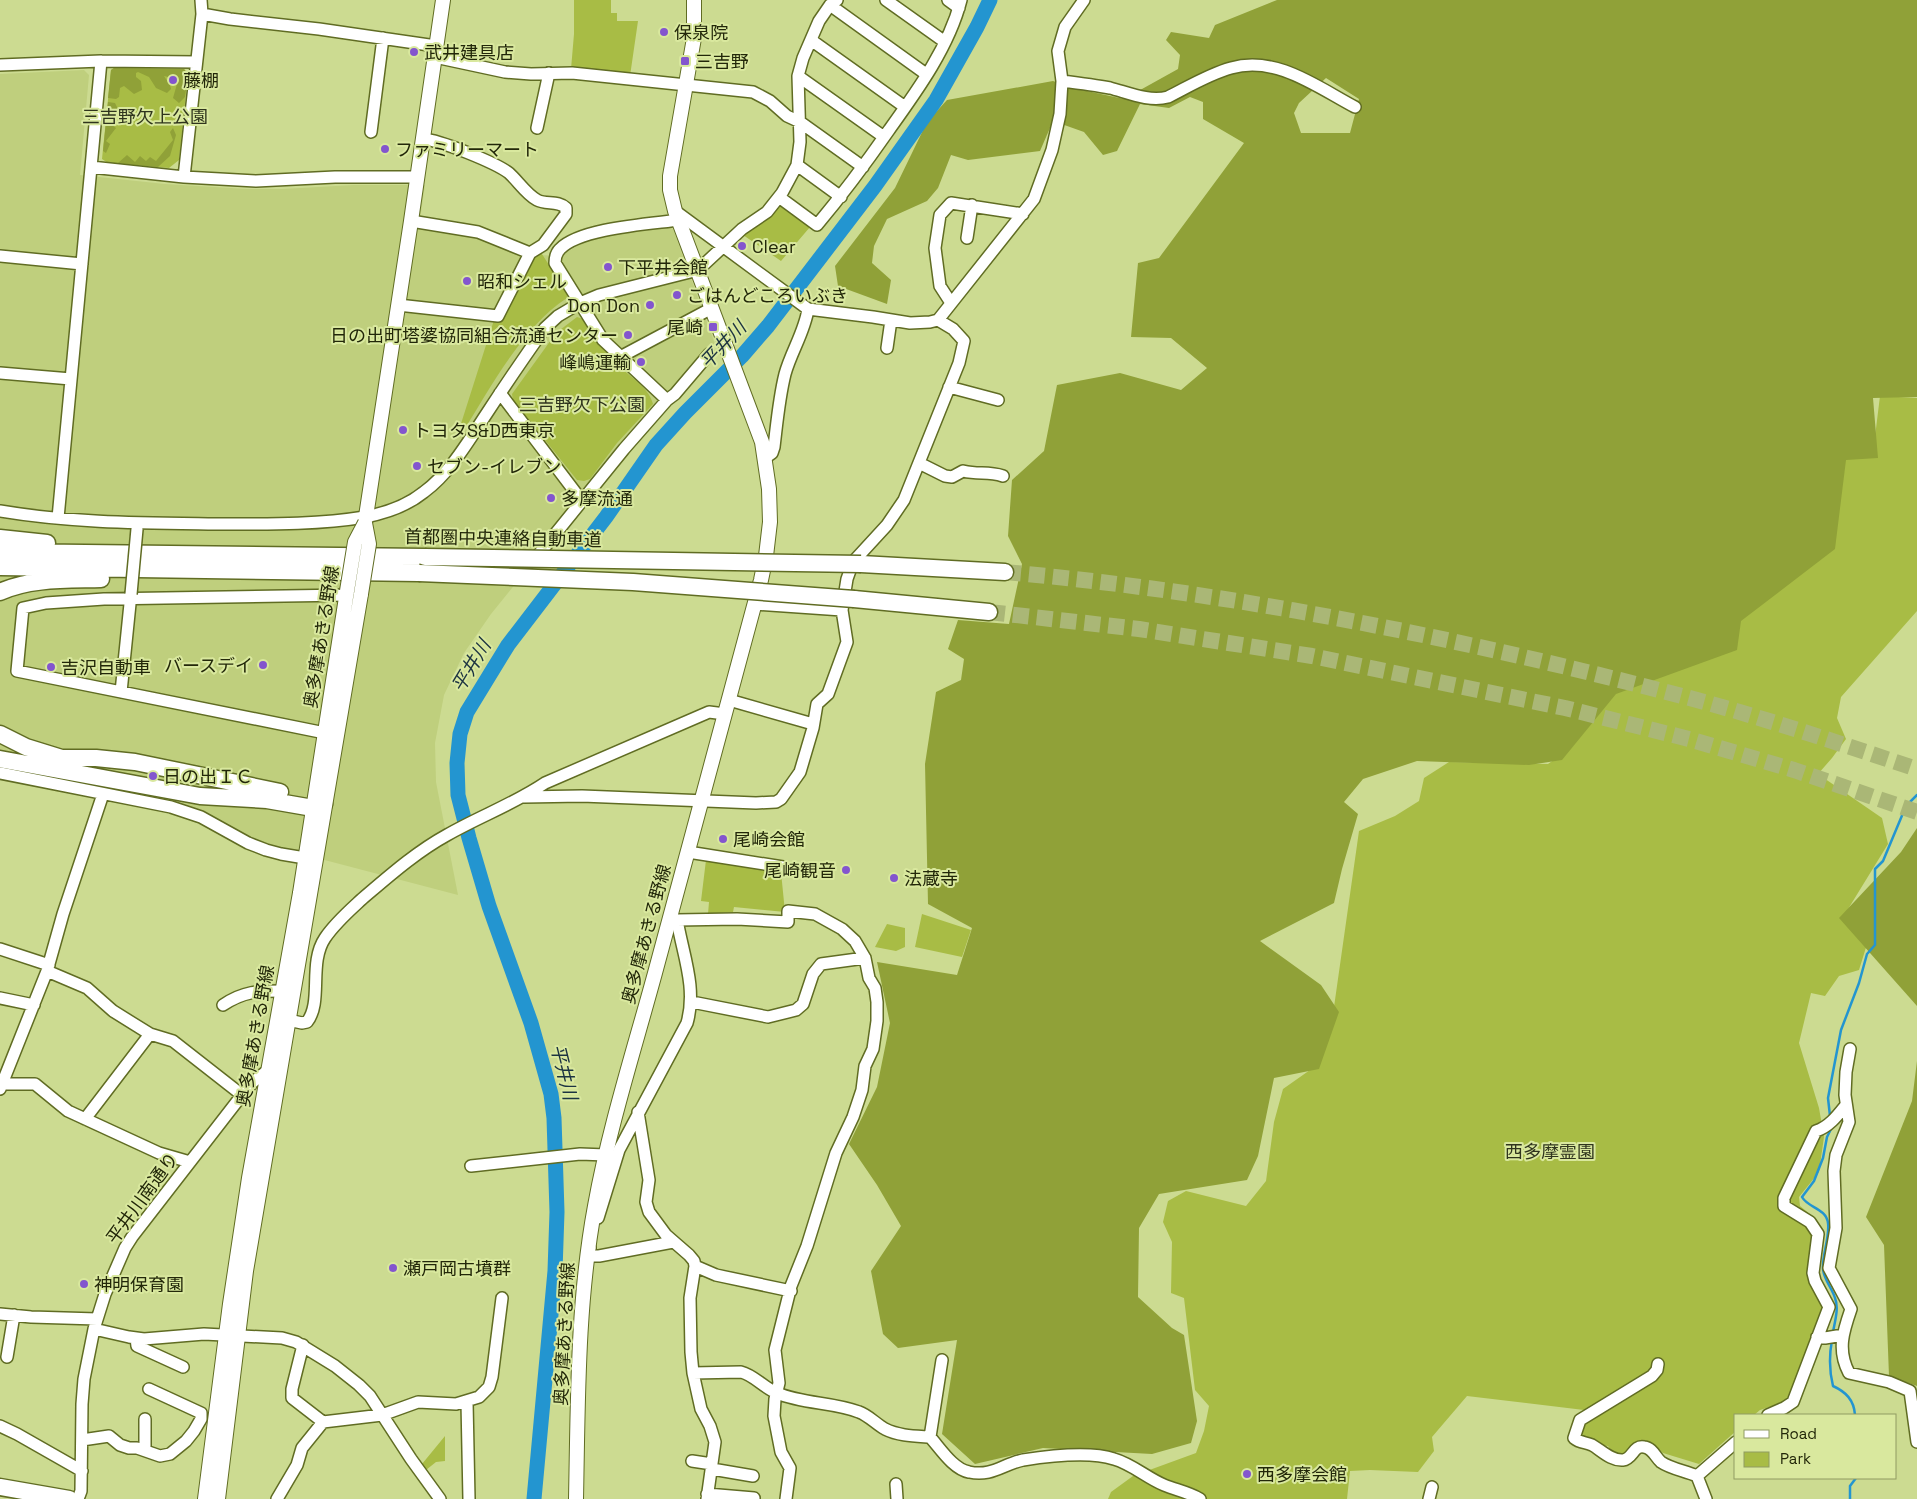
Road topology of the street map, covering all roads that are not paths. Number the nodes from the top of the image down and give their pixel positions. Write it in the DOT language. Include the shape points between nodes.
graph roads {
  1 [pos="200,0"];
  2 [pos="442,0"];
  3 [pos="694,0"];
  4 [pos="886,0"];
  5 [pos="948,0"];
  6 [pos="1084,0"];
  7 [pos="833,3"];
  8 [pos="960,4"];
  9 [pos="202,14"];
  10 [pos="384,38"];
  11 [pos="811,40"];
  12 [pos="945,42"];
  13 [pos="436,52"];
  14 [pos="101,61"];
  15 [pos="196,62"];
  16 [pos="0,66"];
  17 [pos="549,73"];
  18 [pos="926,74"];
  19 [pos="798,76"];
  20 [pos="1062,81"];
  21 [pos="686,86"];
  22 [pos="905,107"];
  23 [pos="1355,107"];
  24 [pos="800,122"];
  25 [pos="537,128"];
  26 [pos="371,132"];
  27 [pos="884,137"];
  28 [pos="423,139"];
  29 [pos="797,165"];
  30 [pos="864,167"];
  31 [pos="91,168"];
  32 [pos="184,177"];
  33 [pos="418,177"];
  34 [pos="779,197"];
  35 [pos="841,197"];
  36 [pos="972,205"];
  37 [pos="1023,214"];
  38 [pos="677,216"];
  39 [pos="412,221"];
  40 [pos="967,238"];
  41 [pos="722,247"];
  42 [pos="530,254"];
  43 [pos="0,256"];
  44 [pos="82,264"];
  45 [pos="698,270"];
  46 [pos="580,303"];
  47 [pos="951,303"];
  48 [pos="398,305"];
  49 [pos="712,308"];
  50 [pos="807,308"];
  51 [pos="891,320"];
  52 [pos="938,320"];
  53 [pos="887,348"];
  54 [pos="709,354"];
  55 [pos="622,356"];
  56 [pos="0,373"];
  57 [pos="71,379"];
  58 [pos="949,387"];
  59 [pos="500,393"];
  60 [pos="667,400"];
  61 [pos="998,400"];
  62 [pos="765,458"];
  63 [pos="920,464"];
  64 [pos="1003,476"];
  65 [pos="582,501"];
  66 [pos="0,511"];
  67 [pos="58,518"];
  68 [pos="366,520"];
  69 [pos="138,526"];
  70 [pos="0,538"];
  71 [pos="0,552"];
  72 [pos="167,554"];
  73 [pos="539,554"];
  74 [pos="0,567"];
  75 [pos="261,572"];
  76 [pos="1006,572"];
  77 [pos="0,592"];
  78 [pos="347,593"];
  79 [pos="131,597"];
  80 [pos="755,604"];
  81 [pos="848,604"];
  82 [pos="990,612"];
  83 [pos="121,692"];
  84 [pos="729,700"];
  85 [pos="725,714"];
  86 [pos="813,724"];
  87 [pos="325,733"];
  88 [pos="0,734"];
  89 [pos="0,744"];
  90 [pos="0,759"];
  91 [pos="55,764"];
  92 [pos="0,773"];
  93 [pos="238,789"];
  94 [pos="103,794"];
  95 [pos="524,797"];
  96 [pos="702,800"];
  97 [pos="317,804"];
  98 [pos="688,852"];
  99 [pos="305,858"];
  100 [pos="783,867"];
  101 [pos="673,919"];
  102 [pos="0,948"];
  103 [pos="865,958"];
  104 [pos="48,968"];
  105 [pos="282,991"];
  106 [pos="0,998"];
  107 [pos="692,1002"];
  108 [pos="34,1005"];
  109 [pos="223,1005"];
  110 [pos="288,1020"];
  111 [pos="150,1034"];
  112 [pos="1850,1050"];
  113 [pos="273,1072"];
  114 [pos="1,1086"];
  115 [pos="242,1095"];
  116 [pos="1842,1110"];
  117 [pos="638,1112"];
  118 [pos="85,1119"];
  119 [pos="606,1155"];
  120 [pos="190,1162"];
  121 [pos="471,1166"];
  122 [pos="673,1242"];
  123 [pos="587,1256"];
  124 [pos="695,1266"];
  125 [pos="791,1291"];
  126 [pos="502,1298"];
  127 [pos="0,1314"];
  128 [pos="14,1315"];
  129 [pos="96,1324"];
  130 [pos="1842,1335"];
  131 [pos="232,1336"];
  132 [pos="136,1338"];
  133 [pos="1821,1338"];
  134 [pos="303,1345"];
  135 [pos="7,1357"];
  136 [pos="942,1360"];
  137 [pos="1658,1364"];
  138 [pos="183,1367"];
  139 [pos="693,1373"];
  140 [pos="149,1389"];
  141 [pos="777,1393"];
  142 [pos="467,1402"];
  143 [pos="1770,1414"];
  144 [pos="382,1415"];
  145 [pos="145,1419"];
  146 [pos="323,1422"];
  147 [pos="0,1426"];
  148 [pos="930,1437"];
  149 [pos="82,1440"];
  150 [pos="1917,1442"];
  151 [pos="1734,1444"];
  152 [pos="145,1450"];
  153 [pos="692,1461"];
  154 [pos="712,1467"];
  155 [pos="82,1471"];
  156 [pos="753,1476"];
  157 [pos="1697,1476"];
  158 [pos="896,1484"];
  159 [pos="0,1487"];
  160 [pos="1432,1487"];
  161 [pos="707,1496"];
  162 [pos="754,1498"];
  163 [pos="69,1499"];
  164 [pos="78,1499"];
  165 [pos="205,1499"];
  166 [pos="218,1499"];
  167 [pos="276,1499"];
  168 [pos="440,1499"];
  169 [pos="469,1499"];
  170 [pos="576,1499"];
  171 [pos="786,1499"];
  172 [pos="897,1499"];
  173 [pos="1200,1499"];
  174 [pos="1430,1499"];
  175 [pos="1706,1499"];
  1 -- 9 [label="street"];
  2 -- 13 [label="main road, 奥多摩あきる野線"];
  3 -- 21 [label="main road" via="694,38"];
  4 -- 12 [label="street"];
  5 -- 8 [label="street"];
  6 -- 20 [label="street" via="1065,27 1058,51"];
  7 -- 11 [label="street" via="819,21"];
  7 -- 18 [label="street"];
  8 -- 12 [label="street"];
  9 -- 10 [label="street"];
  9 -- 15 [label="street"];
  10 -- 13 [label="street"];
  10 -- 26 [label="street"];
  11 -- 19 [label="street"];
  11 -- 22 [label="street"];
  12 -- 18 [label="street"];
  13 -- 17 [label="street" via="505,72"];
  13 -- 28 [label="main road, 奥多摩あきる野線"];
  14 -- 15 [label="street"];
  14 -- 16 [label="street"];
  14 -- 31 [label="street"];
  15 -- 32 [label="street"];
  17 -- 21 [label="street"];
  17 -- 25 [label="street"];
  18 -- 22 [label="street"];
  19 -- 24 [label="street"];
  19 -- 27 [label="street"];
  20 -- 23 [label="street" via="1160,99 1231,68 1263,64 1289,72"];
  20 -- 37 [label="street" via="1060,114 1052,150 1034,199"];
  21 -- 24 [label="street" via="753,92"];
  21 -- 38 [label="main road" via="669,182"];
  22 -- 27 [label="street"];
  24 -- 29 [label="street"];
  24 -- 30 [label="street"];
  27 -- 30 [label="street"];
  28 -- 33 [label="main road, 奥多摩あきる野線"];
  28 -- 42 [label="street" via="498,167 536,200 562,204 566,208 566,214 543,245"];
  29 -- 34 [label="street"];
  29 -- 35 [label="street"];
  30 -- 35 [label="street"];
  31 -- 32 [label="street"];
  31 -- 44 [label="street"];
  32 -- 33 [label="street" via="256,181"];
  33 -- 39 [label="main road, 奥多摩あきる野線"];
  34 -- 35 [label="street" via="817,225"];
  34 -- 41 [label="street" via="767,212"];
  36 -- 37 [label="street"];
  36 -- 40 [label="street"];
  36 -- 47 [label="street" via="951,203 940,215 935,248 940,286"];
  37 -- 47 [label="street"];
  38 -- 41 [label="street"];
  38 -- 45 [label="main road"];
  38 -- 46 [label="street" via="595,232 560,249 555,264"];
  39 -- 42 [label="street" via="478,232"];
  39 -- 48 [label="main road, 奥多摩あきる野線"];
  41 -- 45 [label="street"];
  41 -- 50 [label="street"];
  42 -- 48 [label="street" via="498,316"];
  43 -- 44 [label="street"];
  44 -- 57 [label="street"];
  45 -- 46 [label="street"];
  45 -- 49 [label="main road"];
  46 -- 55 [label="street" via="603,340"];
  46 -- 59 [label="street" via="544,328"];
  47 -- 52 [label="street"];
  48 -- 68 [label="main road, 奥多摩あきる野線"];
  49 -- 55 [label="street"];
  49 -- 62 [label="main road, 奥多摩あきる野線" via="762,442"];
  50 -- 51 [label="street"];
  50 -- 62 [label="street" via="805,323 785,374 774,446 772,453"];
  51 -- 52 [label="street" via="910,323"];
  51 -- 53 [label="street"];
  52 -- 58 [label="street" via="964,341"];
  54 -- 60 [label="street"];
  55 -- 60 [label="street"];
  56 -- 57 [label="street"];
  57 -- 67 [label="street"];
  58 -- 61 [label="street"];
  58 -- 63 [label="street"];
  59 -- 65 [label="street"];
  59 -- 68 [label="street" via="468,443 437,481 410,502"];
  60 -- 65 [label="street"];
  62 -- 80 [label="main road, 奥多摩あきる野線" via="770,522"];
  63 -- 64 [label="street" via="945,476 952,477 963,471"];
  63 -- 81 [label="street" via="900,506 853,562 847,579"];
  65 -- 73 [label="street"];
  66 -- 67 [label="street"];
  67 -- 69 [label="street"];
  68 -- 69 [label="street"];
  68 -- 78 [label="main road, 奥多摩あきる野線, bridge" via="356,542"];
  68 -- 97 [label="main road, 奥多摩あきる野線, bridge" via="369,544 361,594"];
  69 -- 79 [label="street, bridge"];
  70 -- 72 [label="highway"];
  71 -- 72 [label="highway, 首都圏中央連絡自動車道"];
  72 -- 76 [label="highway, 首都圏中央連絡自動車道, bridge" via="861,564"];
  74 -- 75 [label="highway, 首都圏中央連絡自動車道"];
  75 -- 77 [label="highway" via="49,582"];
  75 -- 81 [label="highway, 首都圏中央連絡自動車道, bridge" via="633,582"];
  78 -- 79 [label="street"];
  78 -- 87 [label="main road, 奥多摩あきる野線"];
  79 -- 83 [label="street"];
  79 -- 83 [label="street" via="46,603 23,608 17,671"];
  80 -- 81 [label="street"];
  80 -- 84 [label="main road, 奥多摩あきる野線"];
  81 -- 82 [label="highway, 首都圏中央連絡自動車道"];
  81 -- 86 [label="street" via="847,642 828,694 817,704"];
  83 -- 87 [label="street"];
  84 -- 85 [label="main road, 奥多摩あきる野線"];
  84 -- 86 [label="street"];
  85 -- 95 [label="street" via="709,712 545,783"];
  85 -- 96 [label="main road, 奥多摩あきる野線"];
  86 -- 96 [label="street" via="800,772 781,800 756,803"];
  87 -- 97 [label="main road, 奥多摩あきる野線"];
  88 -- 91 [label="highway"];
  89 -- 91 [label="highway"];
  90 -- 91 [label="highway"];
  91 -- 93 [label="highway" via="116,752 196,768"];
  91 -- 93 [label="highway" via="126,788 199,803 210,804"];
  92 -- 94 [label="street"];
  93 -- 97 [label="highway"];
  94 -- 99 [label="street" via="201,817 248,843"];
  94 -- 104 [label="street"];
  95 -- 96 [label="street"];
  95 -- 110 [label="street" via="433,843 393,872 340,920 319,949 313,1011 306,1022"];
  96 -- 98 [label="main road, 奥多摩あきる野線"];
  97 -- 99 [label="main road, 奥多摩あきる野線"];
  97 -- 110 [label="main road, 奥多摩あきる野線"];
  98 -- 100 [label="street"];
  98 -- 101 [label="main road, 奥多摩あきる野線"];
  99 -- 105 [label="main road, 奥多摩あきる野線"];
  101 -- 103 [label="street" via="788,922 788,911 815,914 842,929 855,941"];
  101 -- 107 [label="street" via="690,977"];
  101 -- 119 [label="main road, 奥多摩あきる野線"];
  102 -- 104 [label="street"];
  103 -- 107 [label="street" via="821,964 803,1004 796,1010 768,1017"];
  103 -- 125 [label="street" via="877,1002 873,1049 853,1117 836,1153"];
  104 -- 108 [label="street"];
  104 -- 111 [label="street" via="87,988 113,1011"];
  105 -- 109 [label="street" via="251,992"];
  105 -- 113 [label="main road, 奥多摩あきる野線"];
  106 -- 108 [label="street"];
  107 -- 117 [label="street" via="687,1023"];
  108 -- 114 [label="street"];
  110 -- 113 [label="main road, 奥多摩あきる野線"];
  111 -- 115 [label="street" via="173,1041"];
  111 -- 118 [label="street"];
  112 -- 116 [label="street"];
  113 -- 115 [label="street, 平井川南通り" via="253,1082"];
  113 -- 131 [label="main road, 奥多摩あきる野線"];
  114 -- 118 [label="street" via="35,1084 68,1111"];
  115 -- 120 [label="street, 平井川南通り"];
  116 -- 130 [label="street" via="1849,1122 1836,1155 1836,1228 1829,1268 1851,1309"];
  116 -- 133 [label="street" via="1816,1131 1784,1198 1784,1206 1810,1222 1818,1234 1813,1273 1829,1307"];
  117 -- 122 [label="street" via="648,1180 646,1202 649,1212"];
  117 -- 123 [label="street" via="619,1150"];
  118 -- 120 [label="street" via="159,1153"];
  119 -- 121 [label="street" via="576,1154"];
  119 -- 123 [label="main road, 奥多摩あきる野線"];
  120 -- 129 [label="street, 平井川南通り" via="128,1243 105,1294"];
  122 -- 123 [label="street"];
  122 -- 124 [label="street" via="690,1255"];
  123 -- 170 [label="main road, 奥多摩あきる野線"];
  124 -- 125 [label="street" via="716,1275"];
  124 -- 139 [label="street" via="690,1298"];
  125 -- 141 [label="street" via="775,1350"];
  126 -- 142 [label="street" via="489,1387 479,1397"];
  127 -- 128 [label="street"];
  128 -- 129 [label="street"];
  128 -- 135 [label="street"];
  129 -- 132 [label="street"];
  129 -- 149 [label="street, 平井川南通り" via="84,1379"];
  130 -- 133 [label="street"];
  130 -- 150 [label="street" via="1843,1362 1849,1373 1889,1382 1910,1391"];
  131 -- 132 [label="street" via="204,1334"];
  131 -- 134 [label="street" via="282,1338"];
  131 -- 165 [label="main road, 奥多摩あきる野線"];
  131 -- 166 [label="main road, 奥多摩あきる野線"];
  132 -- 138 [label="street" via="137,1346"];
  133 -- 143 [label="street" via="1792,1402"];
  134 -- 144 [label="street" via="359,1385"];
  134 -- 146 [label="street" via="292,1398"];
  136 -- 148 [label="street"];
  137 -- 157 [label="street" via="1652,1376 1580,1420 1574,1438 1622,1460 1643,1446 1664,1464"];
  139 -- 141 [label="street" via="748,1374"];
  139 -- 154 [label="street" via="701,1408 715,1442"];
  140 -- 152 [label="street" via="201,1413 201,1418 186,1441 170,1454 160,1456"];
  141 -- 148 [label="street" via="860,1412 898,1434"];
  141 -- 171 [label="street" via="774,1416 778,1444 790,1468"];
  142 -- 144 [label="street" via="418,1402"];
  142 -- 169 [label="street"];
  144 -- 146 [label="street"];
  144 -- 168 [label="street"];
  145 -- 152 [label="street"];
  146 -- 167 [label="street" via="302,1448 297,1465"];
  147 -- 155 [label="street"];
  148 -- 173 [label="street" via="957,1466 969,1472 986,1474 1017,1461 1050,1456 1093,1456 1114,1459"];
  149 -- 152 [label="street" via="109,1436 120,1445"];
  149 -- 155 [label="street, 平井川南通り"];
  151 -- 157 [label="street"];
  153 -- 154 [label="street"];
  154 -- 156 [label="street"];
  154 -- 161 [label="street"];
  155 -- 164 [label="street, 平井川南通り"];
  157 -- 175 [label="street"];
  158 -- 172 [label="street"];
  159 -- 163 [label="highway"];
  160 -- 174 [label="street"];
  161 -- 162 [label="street"];
}
